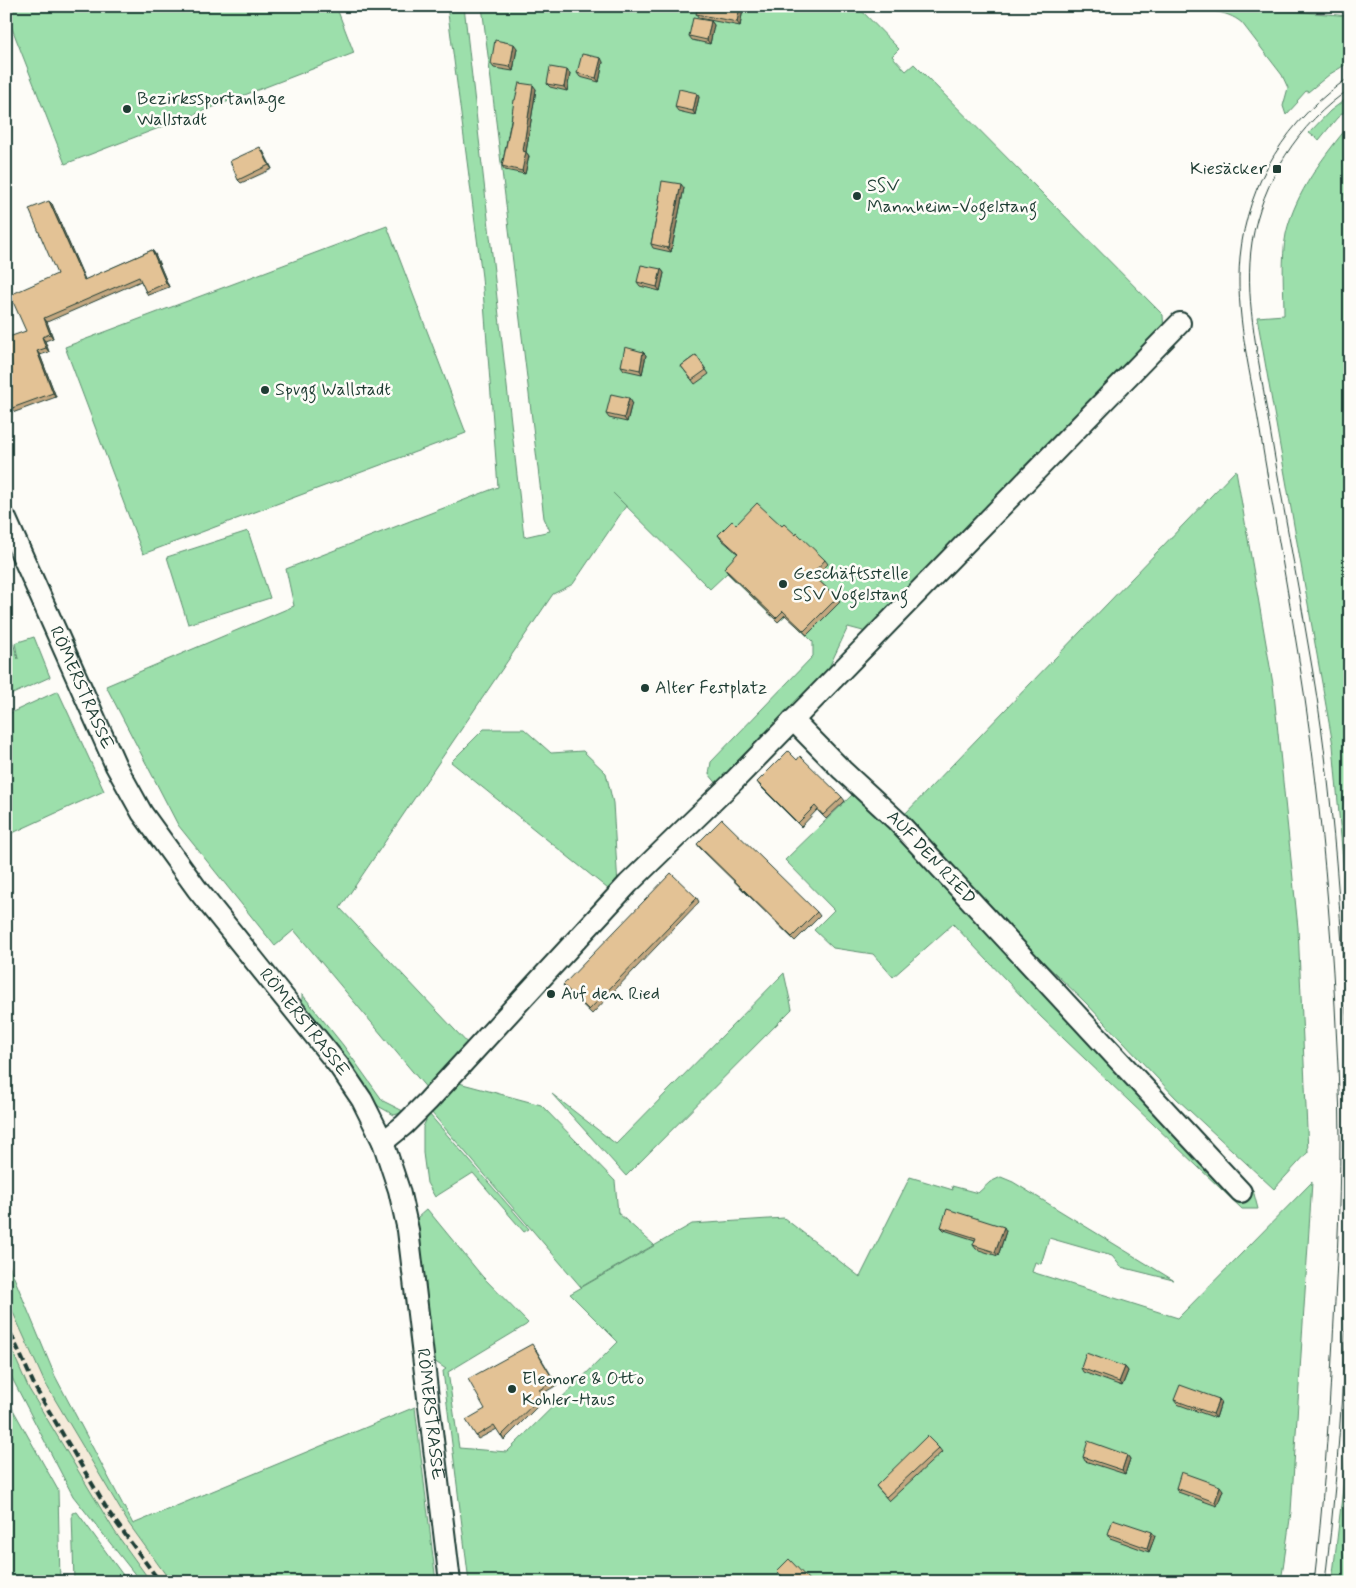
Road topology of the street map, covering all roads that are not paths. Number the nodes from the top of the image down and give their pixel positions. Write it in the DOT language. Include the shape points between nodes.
graph roads {
  1 [pos="1180,323"];
  2 [pos="6,519"];
  3 [pos="793,720"];
  4 [pos="382,1142"];
  5 [pos="1241,1192"];
  6 [pos="450,1582"];
  1 -- 3 [label="street"];
  2 -- 4 [label="street, RÖMERSTRASSE" via="116,766 142,813 197,889 339,1066 362,1100"];
  3 -- 4 [label="street" via="628,884 428,1101"];
  3 -- 5 [label="street, AUF DEN RIED" via="897,820"];
  4 -- 6 [label="street, RÖMERSTRASSE" via="399,1190 408,1230"];
}
